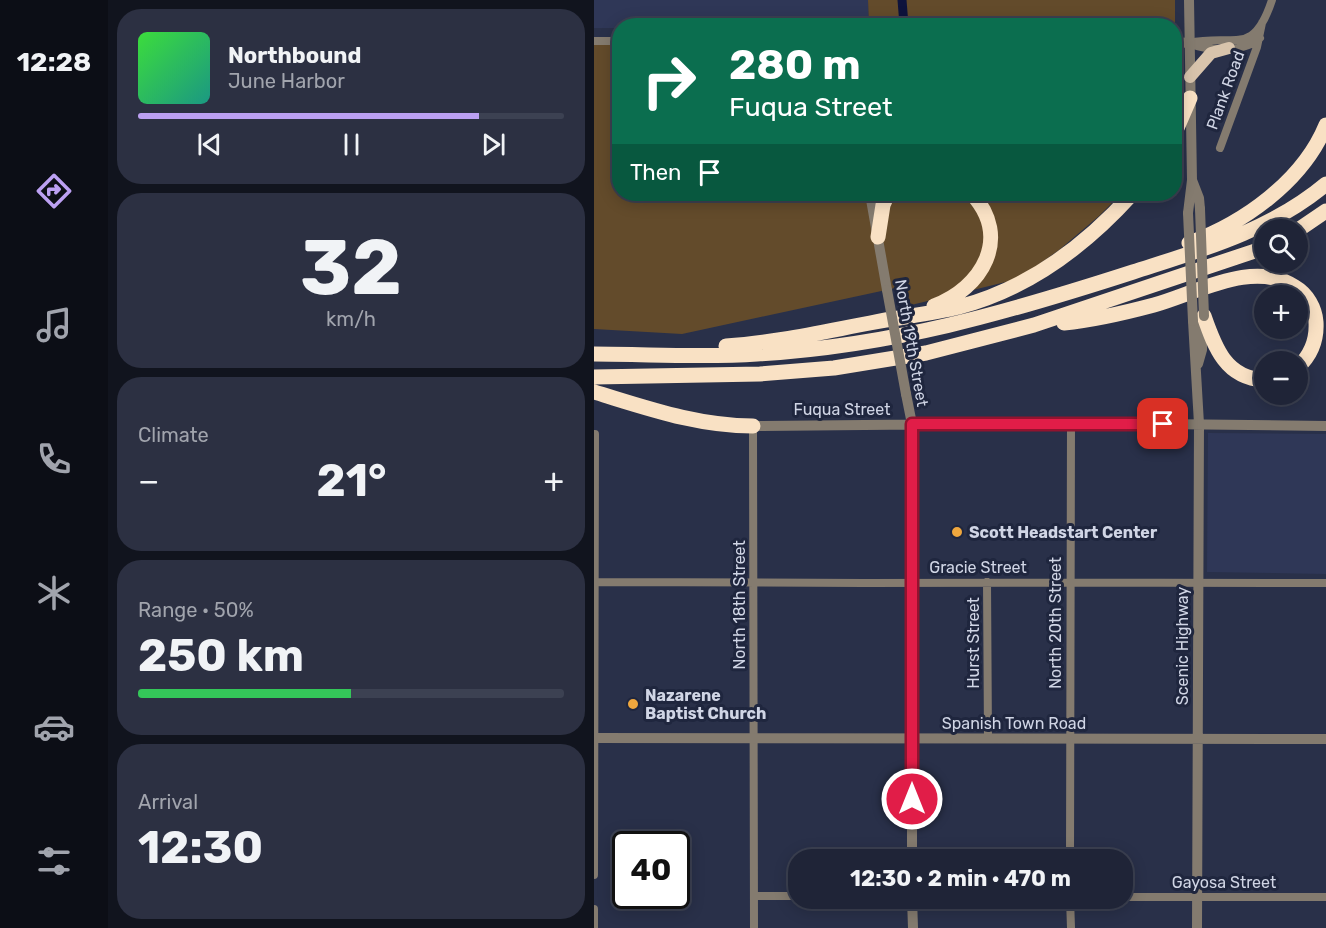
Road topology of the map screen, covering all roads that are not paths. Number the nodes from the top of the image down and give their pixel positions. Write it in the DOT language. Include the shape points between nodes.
graph roads {
  1 [pos="1189,0"];
  2 [pos="1272,0"];
  3 [pos="1268,13"];
  4 [pos="1262,22"];
  5 [pos="594,41"];
  6 [pos="612,41"];
  7 [pos="1257,41"];
  8 [pos="1182,43"];
  9 [pos="1189,43"];
  10 [pos="1229,48"];
  11 [pos="1190,77"];
  12 [pos="1190,98"];
  13 [pos="1182,116"];
  14 [pos="1326,125"];
  15 [pos="1220,148"];
  16 [pos="1192,180"];
  17 [pos="1326,184"];
  18 [pos="871,201"];
  19 [pos="885,201"];
  20 [pos="977,201"];
  21 [pos="1125,201"];
  22 [pos="1326,211"];
  23 [pos="1308,223"];
  24 [pos="878,237"];
  25 [pos="1254,251"];
  26 [pos="1083,288"];
  27 [pos="1198,319"];
  28 [pos="873,322"];
  29 [pos="1034,325"];
  30 [pos="594,354"];
  31 [pos="638,354"];
  32 [pos="1308,355"];
  33 [pos="594,377"];
  34 [pos="1254,378"];
  35 [pos="594,392"];
  36 [pos="1071,423"];
  37 [pos="912,424"];
  38 [pos="1199,424"];
  39 [pos="753,426"];
  40 [pos="1326,426"];
  41 [pos="595,434"];
  42 [pos="595,582"];
  43 [pos="912,582"];
  44 [pos="987,582"];
  45 [pos="1071,582"];
  46 [pos="1197,583"];
  47 [pos="1326,583"];
  48 [pos="754,584"];
  49 [pos="594,738"];
  50 [pos="912,738"];
  51 [pos="754,739"];
  52 [pos="988,739"];
  53 [pos="1070,739"];
  54 [pos="1197,739"];
  55 [pos="1326,739"];
  56 [pos="912,849"];
  57 [pos="1070,849"];
  58 [pos="594,876"];
  59 [pos="754,896"];
  60 [pos="788,897"];
  61 [pos="1133,897"];
  62 [pos="1198,897"];
  63 [pos="1326,897"];
  64 [pos="594,909"];
  65 [pos="912,909"];
  66 [pos="1071,909"];
  67 [pos="594,928"];
  68 [pos="753,928"];
  69 [pos="913,928"];
  70 [pos="1071,928"];
  71 [pos="1197,928"];
  1 -- 9 [label="street, Scenic Highway"];
  2 -- 3 [label="street, Plank Road"];
  3 -- 4 [label="street, Plank Road"];
  3 -- 7 [label="street, Plank Road" via="1267,24"];
  4 -- 7 [label="street, Plank Road"];
  4 -- 9 [label="street, Plank Road" via="1255,34 1245,39"];
  5 -- 6 [label="street"];
  7 -- 10 [label="street, Plank Road"];
  7 -- 15 [label="street, Plank Road"];
  8 -- 9 [label="street"];
  9 -- 10 [label="street, Plank Road"];
  9 -- 11 [label="street, Scenic Highway"];
  10 -- 11 [label="main road" via="1211,53"];
  11 -- 12 [label="street, Scenic Highway"];
  12 -- 13 [label="highway"];
  12 -- 16 [label="street, Scenic Highway"];
  14 -- 26 [label="highway" via="1316,148 1300,169 1249,212 1204,238 1157,254"];
  16 -- 27 [label="street, Scenic Highway, bridge" via="1188,213"];
  16 -- 27 [label="street, Scenic Highway, bridge" via="1200,209"];
  17 -- 26 [label="highway" via="1285,214 1244,235"];
  18 -- 24 [label="street, North 19th Street"];
  19 -- 24 [label="highway"];
  20 -- 28 [label="highway" via="985,213 990,238 986,262 977,278 943,302"];
  21 -- 28 [label="highway" via="1064,257 1009,289 958,307"];
  22 -- 23 [label="highway"];
  24 -- 37 [label="street, North 19th Street, bridge"];
  25 -- 29 [label="highway"];
  26 -- 31 [label="highway" via="984,318 868,342 733,356"];
  27 -- 34 [label="highway" via="1226,364"];
  27 -- 38 [label="street, Scenic Highway" via="1202,350 1198,364"];
  28 -- 31 [label="highway" via="765,342 678,346"];
  29 -- 32 [label="highway" via="1096,319 1233,280 1269,276 1299,289 1313,309 1315,339"];
  29 -- 33 [label="highway" via="927,353 834,368 718,376"];
  30 -- 31 [label="highway"];
  35 -- 39 [label="highway" via="679,418"];
  36 -- 37 [label="street, Fuqua Street"];
  36 -- 38 [label="street, Fuqua Street"];
  36 -- 45 [label="street, North 20th Street"];
  37 -- 39 [label="street, Fuqua Street"];
  37 -- 43 [label="street, North 19th Street"];
  38 -- 40 [label="street, Fuqua Street"];
  38 -- 46 [label="street, Scenic Highway"];
  39 -- 48 [label="street, North 18th Street"];
  41 -- 42 [label="street"];
  42 -- 48 [label="street, Gracie Street"];
  42 -- 49 [label="street"];
  43 -- 44 [label="street, Gracie Street"];
  43 -- 48 [label="street, Gracie Street"];
  43 -- 50 [label="street, North 19th Street"];
  44 -- 45 [label="street, Gracie Street"];
  44 -- 52 [label="street, Hurst Street"];
  45 -- 46 [label="street, Gracie Street"];
  45 -- 53 [label="street, North 20th Street"];
  46 -- 47 [label="street, Gracie Street"];
  46 -- 54 [label="street, Scenic Highway"];
  48 -- 51 [label="street, North 18th Street"];
  49 -- 51 [label="street, Spanish Town Road"];
  49 -- 58 [label="street"];
  50 -- 51 [label="street, Spanish Town Road"];
  50 -- 52 [label="street, Spanish Town Road"];
  50 -- 56 [label="street, North 19th Street"];
  51 -- 59 [label="street, North 18th Street"];
  52 -- 53 [label="street, Spanish Town Road"];
  53 -- 54 [label="street, Spanish Town Road"];
  53 -- 57 [label="street, North 20th Street"];
  54 -- 55 [label="street, Spanish Town Road"];
  54 -- 62 [label="street, Scenic Highway"];
  59 -- 60 [label="street"];
  59 -- 68 [label="street, North 18th Street"];
  61 -- 62 [label="street, Gayosa Street"];
  62 -- 63 [label="street, Gayosa Street"];
  62 -- 71 [label="street, Scenic Highway"];
  64 -- 67 [label="street"];
  65 -- 69 [label="street"];
  66 -- 70 [label="street"];
}
